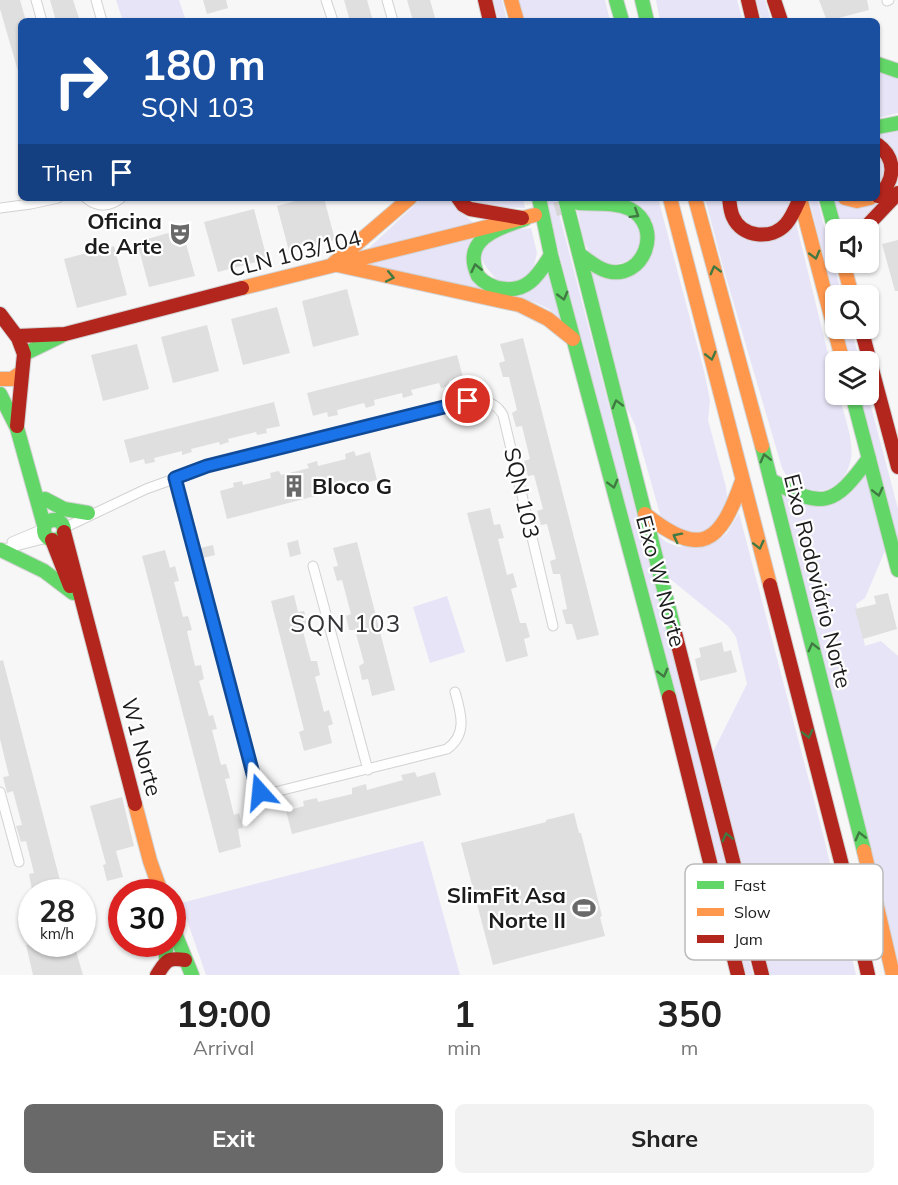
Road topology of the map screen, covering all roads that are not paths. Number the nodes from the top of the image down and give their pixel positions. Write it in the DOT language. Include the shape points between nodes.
graph roads {
  1 [pos="36,0"];
  2 [pos="96,0"];
  3 [pos="326,0"];
  4 [pos="387,0"];
  5 [pos="484,0"];
  6 [pos="511,0"];
  7 [pos="616,0"];
  8 [pos="642,0"];
  9 [pos="748,0"];
  10 [pos="774,0"];
  11 [pos="41,18"];
  12 [pos="101,18"];
  13 [pos="332,18"];
  14 [pos="392,18"];
  15 [pos="489,18"];
  16 [pos="516,18"];
  17 [pos="621,18"];
  18 [pos="646,18"];
  19 [pos="752,18"];
  20 [pos="780,18"];
  21 [pos="880,65"];
  22 [pos="898,70"];
  23 [pos="898,123"];
  24 [pos="880,127"];
  25 [pos="880,146"];
  26 [pos="898,192"];
  27 [pos="880,194"];
  28 [pos="41,201"];
  29 [pos="91,201"];
  30 [pos="116,201"];
  31 [pos="406,201"];
  32 [pos="460,201"];
  33 [pos="540,201"];
  34 [pos="575,201"];
  35 [pos="671,201"];
  36 [pos="696,201"];
  37 [pos="730,201"];
  38 [pos="798,201"];
  39 [pos="801,201"];
  40 [pos="827,201"];
  41 [pos="0,206"];
  42 [pos="530,217"];
  43 [pos="832,219"];
  44 [pos="873,219"];
  45 [pos="579,254"];
  46 [pos="551,255"];
  47 [pos="333,264"];
  48 [pos="0,314"];
  49 [pos="9,330"];
  50 [pos="65,333"];
  51 [pos="864,339"];
  52 [pos="575,341"];
  53 [pos="840,351"];
  54 [pos="24,354"];
  55 [pos="22,372"];
  56 [pos="0,379"];
  57 [pos="0,394"];
  58 [pos="855,405"];
  59 [pos="17,428"];
  60 [pos="869,458"];
  61 [pos="898,467"];
  62 [pos="30,470"];
  63 [pos="175,478"];
  64 [pos="771,480"];
  65 [pos="742,481"];
  66 [pos="45,499"];
  67 [pos="113,504"];
  68 [pos="88,513"];
  69 [pos="645,514"];
  70 [pos="54,529"];
  71 [pos="0,549"];
  72 [pos="313,566"];
  73 [pos="898,570"];
  74 [pos="73,593"];
  75 [pos="85,611"];
  76 [pos="554,626"];
  77 [pos="455,692"];
  78 [pos="368,770"];
  79 [pos="0,792"];
  80 [pos="19,862"];
  81 [pos="711,864"];
  82 [pos="734,864"];
  83 [pos="841,864"];
  84 [pos="867,864"];
  85 [pos="156,879"];
  86 [pos="883,928"];
  87 [pos="166,957"];
  88 [pos="183,957"];
  89 [pos="184,960"];
  90 [pos="734,960"];
  91 [pos="758,960"];
  92 [pos="865,960"];
  93 [pos="166,961"];
  94 [pos="156,974"];
  95 [pos="192,975"];
  96 [pos="738,975"];
  97 [pos="762,975"];
  98 [pos="868,975"];
  99 [pos="893,975"];
  1 -- 11 [label="street"];
  2 -- 12 [label="street"];
  3 -- 13 [label="street"];
  4 -- 14 [label="street"];
  5 -- 15 [label="main road"];
  6 -- 16 [label="main road"];
  7 -- 17 [label="main road"];
  8 -- 18 [label="main road"];
  9 -- 19 [label="main road"];
  10 -- 20 [label="main road"];
  21 -- 22 [label="main road"];
  23 -- 24 [label="main road"];
  25 -- 27 [label="main road" via="892,162 888,186"];
  26 -- 44 [label="main road"];
  28 -- 41 [label="street"];
  29 -- 30 [label="street" via="105,206"];
  31 -- 47 [label="main road"];
  32 -- 42 [label="main road" via="470,209"];
  33 -- 46 [label="main road, Eixo W Norte"];
  34 -- 45 [label="main road, Eixo W Norte"];
  34 -- 45 [label="main road, one-way" via="630,209 645,221 649,240 639,263 621,272 600,269"];
  35 -- 65 [label="main road, one-way"];
  64 -- 36 [label="main road, Eixo Rodoviário Norte, one-way"];
  37 -- 38 [label="main road" via="740,228 757,236 785,225"];
  39 -- 53 [label="main road, one-way"];
  40 -- 43 [label="main road"];
  46 -- 42 [label="main road, one-way" via="530,282 520,286 494,287 477,275 474,259 483,236"];
  42 -- 47 [label="main road, CLN 103/104"];
  69 -- 45 [label="main road, Eixo W Norte, one-way"];
  46 -- 52 [label="main road, Eixo W Norte, one-way"];
  47 -- 50 [label="main road, CLN 103/104"];
  47 -- 52 [label="main road, one-way" via="520,305 543,314"];
  48 -- 49 [label="main road"];
  49 -- 50 [label="main road, CLN 103/104"];
  49 -- 54 [label="main road" via="23,345"];
  50 -- 54 [label="main road, CLN 103/104"];
  51 -- 61 [label="main road"];
  52 -- 81 [label="main road, Eixo W Norte, one-way"];
  54 -- 55 [label="main road, W1 Norte"];
  55 -- 56 [label="main road" via="12,379"];
  55 -- 59 [label="main road, W1 Norte"];
  57 -- 59 [label="main road, W1 Norte"];
  58 -- 60 [label="main road"];
  59 -- 62 [label="main road, W1 Norte"];
  60 -- 64 [label="main road" via="850,484 826,500 805,499"];
  60 -- 73 [label="main road, one-way"];
  62 -- 66 [label="main road, W1 Norte"];
  62 -- 70 [label="main road, W1 Norte"];
  63 -- 67 [label="street, SQN 103"];
  63 -- 76 [label="street, SQN 103" via="207,466 441,406 468,401 494,405 503,415"];
  63 -- 78 [label="street" via="260,792 269,795"];
  84 -- 64 [label="main road, Eixo Rodoviário Norte, one-way"];
  65 -- 69 [label="main road, one-way" via="727,520 704,540 686,542 660,528"];
  65 -- 83 [label="main road, one-way"];
  66 -- 68 [label="main road" via="64,509"];
  66 -- 70 [label="main road, W1 Norte"];
  67 -- 68 [label="street, SQN 103"];
  67 -- 70 [label="street, SQN 103"];
  68 -- 70 [label="street, SQN 103"];
  82 -- 69 [label="main road, Eixo W Norte, one-way"];
  70 -- 71 [label="street"];
  70 -- 74 [label="main road, W1 Norte"];
  70 -- 75 [label="main road, W1 Norte"];
  71 -- 74 [label="main road" via="44,571"];
  72 -- 78 [label="street"];
  74 -- 75 [label="main road, W1 Norte"];
  75 -- 85 [label="main road, W1 Norte"];
  77 -- 78 [label="street" via="461,713 456,743 447,749"];
  79 -- 80 [label="street"];
  99 -- 86 [label="main road, Eixo Rodoviário Norte, one-way"];
  87 -- 93 [label="main road"];
  88 -- 89 [label="main road"];
  89 -- 93 [label="main road"];
  89 -- 95 [label="main road"];
  90 -- 96 [label="main road, Eixo W Norte, one-way"];
  97 -- 91 [label="main road, Eixo W Norte, one-way"];
  92 -- 98 [label="main road, one-way"];
  93 -- 94 [label="main road"];
}
